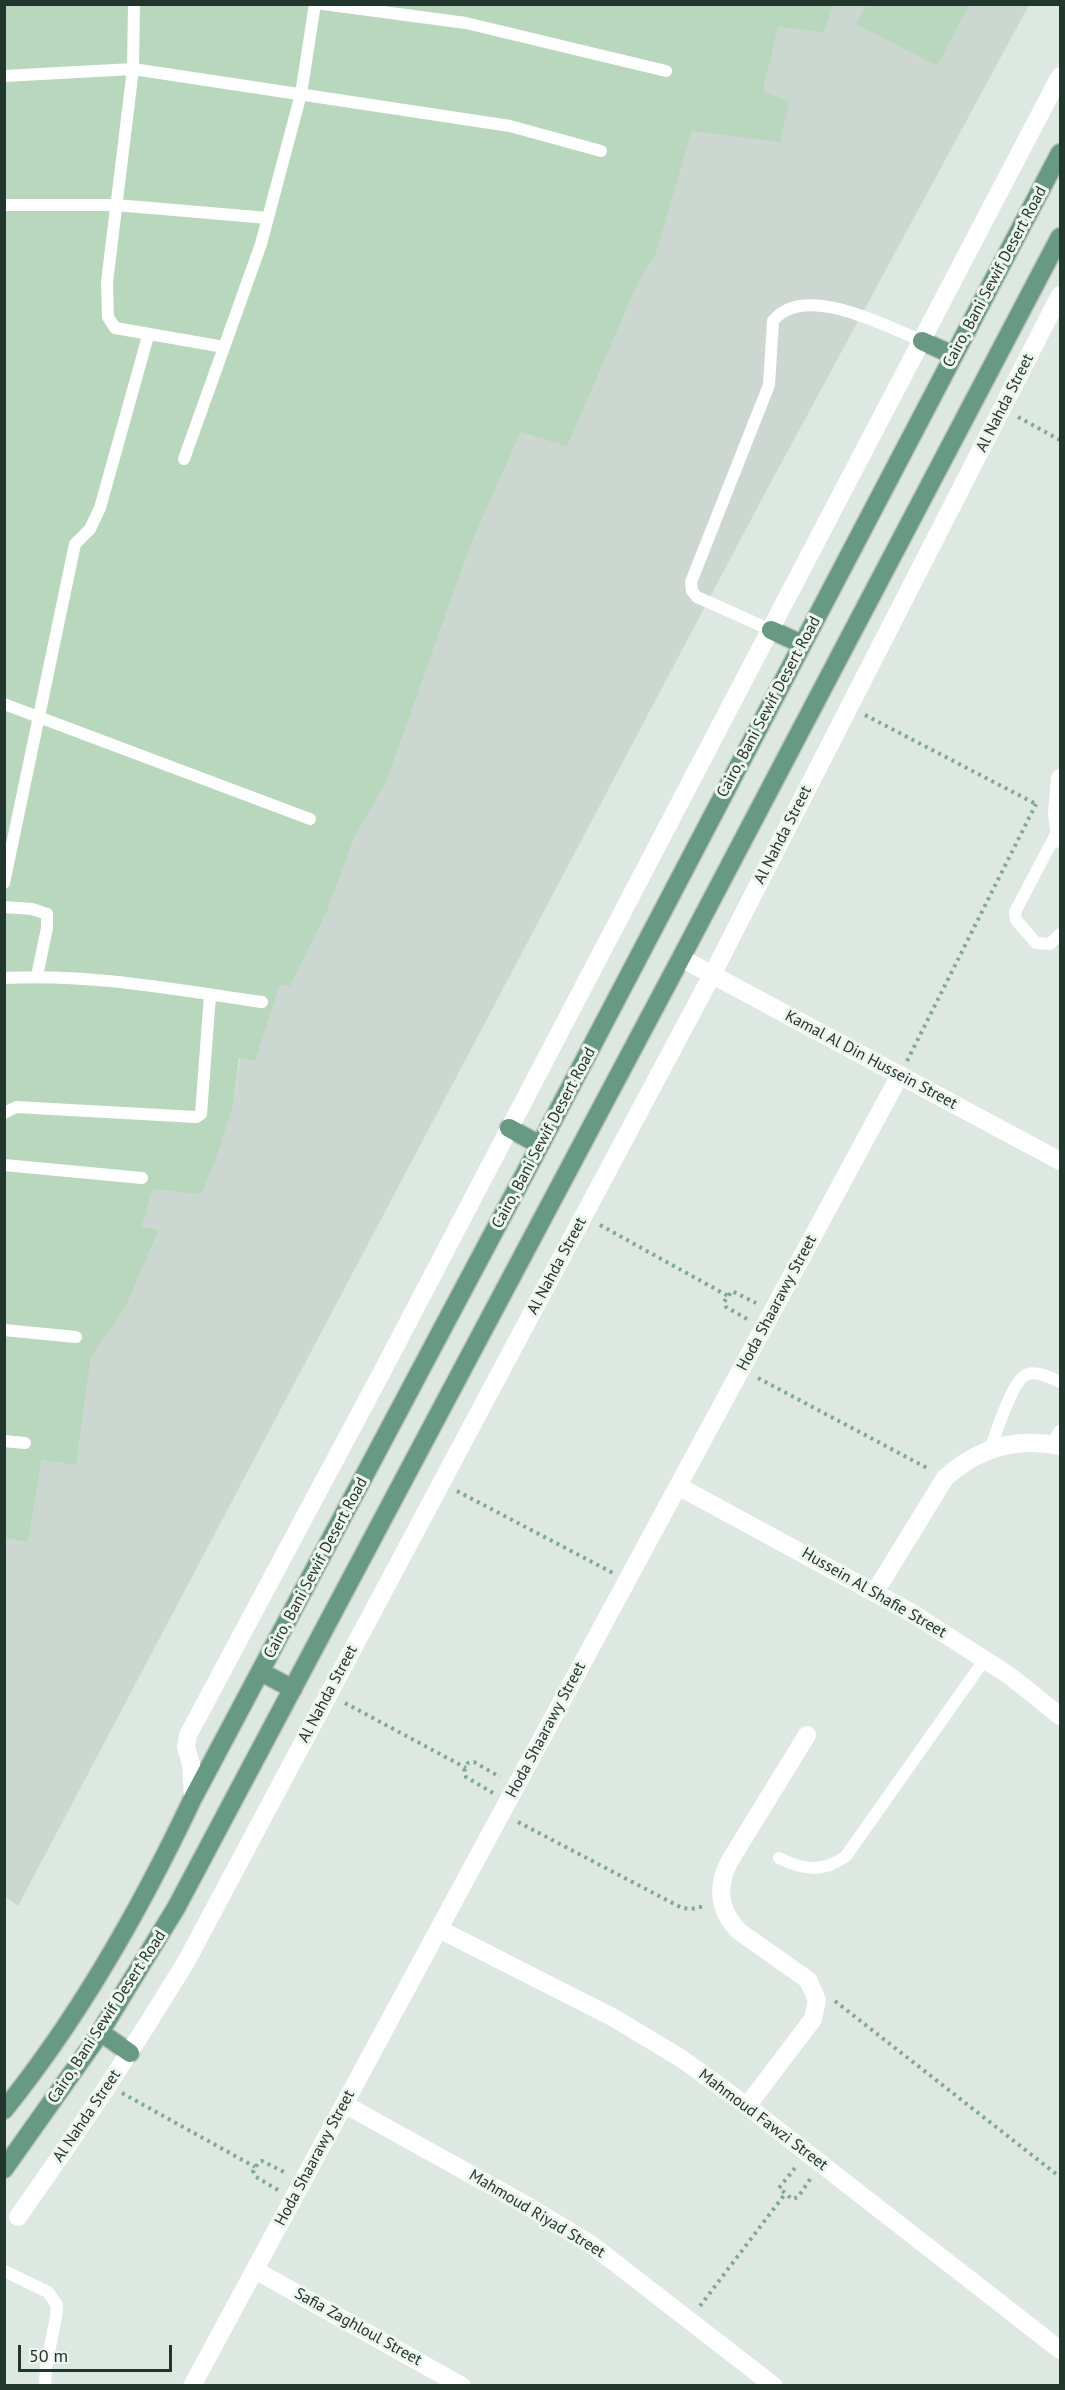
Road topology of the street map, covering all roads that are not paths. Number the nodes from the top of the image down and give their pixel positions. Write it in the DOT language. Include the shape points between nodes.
graph roads {
  1 [pos="134,4"];
  2 [pos="315,4"];
  3 [pos="322,4"];
  4 [pos="133,69"];
  5 [pos="666,71"];
  6 [pos="4,76"];
  7 [pos="1060,76"];
  8 [pos="302,94"];
  9 [pos="601,152"];
  10 [pos="1060,153"];
  11 [pos="4,205"];
  12 [pos="116,205"];
  13 [pos="268,218"];
  14 [pos="1060,237"];
  15 [pos="1060,295"];
  16 [pos="148,336"];
  17 [pos="922,340"];
  18 [pos="224,347"];
  19 [pos="953,355"];
  20 [pos="184,459"];
  21 [pos="771,630"];
  22 [pos="802,644"];
  23 [pos="4,704"];
  24 [pos="38,717"];
  25 [pos="1060,778"];
  26 [pos="310,819"];
  27 [pos="1059,828"];
  28 [pos="4,884"];
  29 [pos="4,907"];
  30 [pos="1060,934"];
  31 [pos="681,958"];
  32 [pos="712,975"];
  33 [pos="37,976"];
  34 [pos="4,978"];
  35 [pos="210,995"];
  36 [pos="262,1002"];
  37 [pos="900,1075"];
  38 [pos="4,1113"];
  39 [pos="509,1128"];
  40 [pos="540,1145"];
  41 [pos="1060,1161"];
  42 [pos="4,1166"];
  43 [pos="142,1178"];
  44 [pos="4,1330"];
  45 [pos="76,1337"];
  46 [pos="1060,1382"];
  47 [pos="1058,1440"];
  48 [pos="4,1441"];
  49 [pos="25,1443"];
  50 [pos="990,1449"];
  51 [pos="678,1486"];
  52 [pos="875,1592"];
  53 [pos="985,1659"];
  54 [pos="261,1672"];
  55 [pos="292,1689"];
  56 [pos="1060,1716"];
  57 [pos="807,1735"];
  58 [pos="193,1798"];
  59 [pos="779,1858"];
  60 [pos="439,1929"];
  61 [pos="100,2032"];
  62 [pos="130,2053"];
  63 [pos="344,2104"];
  64 [pos="747,2106"];
  65 [pos="4,2110"];
  66 [pos="4,2169"];
  67 [pos="18,2217"];
  68 [pos="255,2270"];
  69 [pos="4,2271"];
  70 [pos="1060,2350"];
  71 [pos="45,2385"];
  72 [pos="192,2385"];
  73 [pos="462,2385"];
  74 [pos="774,2385"];
  1 -- 4 [label="lane"];
  2 -- 8 [label="lane"];
  3 -- 5 [label="lane" via="466,22"];
  4 -- 6 [label="lane"];
  4 -- 8 [label="lane"];
  4 -- 12 [label="lane"];
  7 -- 17 [label="street"];
  8 -- 9 [label="lane" via="510,126"];
  8 -- 13 [label="lane"];
  10 -- 19 [label="main road, Cairo, Bani Sewif Desert Road"];
  11 -- 12 [label="lane"];
  12 -- 13 [label="lane"];
  12 -- 16 [label="lane" via="107,282 108,317 115,328"];
  13 -- 18 [label="lane"];
  14 -- 31 [label="main road, Cairo, Bani Sewif Desert Road"];
  15 -- 32 [label="street, Al Nahda Street"];
  16 -- 18 [label="lane"];
  16 -- 24 [label="lane" via="100,508 90,529 75,544"];
  17 -- 19 [label="main road"];
  17 -- 21 [label="street"];
  17 -- 21 [label="lane" via="853,312 826,307 796,306 773,321 769,385 691,582 698,597"];
  18 -- 20 [label="lane"];
  19 -- 22 [label="main road, Cairo, Bani Sewif Desert Road"];
  21 -- 22 [label="main road"];
  21 -- 39 [label="street"];
  22 -- 40 [label="main road, Cairo, Bani Sewif Desert Road"];
  23 -- 24 [label="lane"];
  24 -- 26 [label="lane"];
  24 -- 28 [label="lane"];
  25 -- 27 [label="street"];
  27 -- 30 [label="lane" via="1015,912 1016,920 1036,943 1050,944"];
  29 -- 33 [label="lane" via="47,914"];
  31 -- 32 [label="street, Kamal Al Din Hussein Street"];
  31 -- 55 [label="main road, Cairo, Bani Sewif Desert Road"];
  32 -- 37 [label="street, Kamal Al Din Hussein Street"];
  32 -- 62 [label="street, Al Nahda Street" via="186,1962"];
  33 -- 34 [label="lane"];
  33 -- 35 [label="lane"];
  35 -- 36 [label="lane"];
  35 -- 38 [label="lane" via="201,1114 196,1117 16,1107"];
  37 -- 41 [label="street, Kamal Al Din Hussein Street"];
  37 -- 51 [label="street, Hoda Shaarawy Street"];
  39 -- 40 [label="main road"];
  39 -- 58 [label="street" via="188,1735 186,1748"];
  40 -- 54 [label="main road, Cairo, Bani Sewif Desert Road"];
  42 -- 43 [label="lane"];
  44 -- 45 [label="lane"];
  46 -- 50 [label="lane" via="1037,1373 1019,1379"];
  47 -- 50 [label="street"];
  48 -- 49 [label="lane"];
  50 -- 52 [label="street" via="945,1478"];
  51 -- 52 [label="street, Hussein Al Shafie Street"];
  51 -- 60 [label="street, Hoda Shaarawy Street"];
  52 -- 53 [label="street, Hussein Al Shafie Street"];
  53 -- 56 [label="street, Hussein Al Shafie Street"];
  53 -- 59 [label="lane" via="846,1856 817,1869"];
  54 -- 55 [label="main road"];
  54 -- 58 [label="main road, Cairo, Bani Sewif Desert Road"];
  55 -- 61 [label="main road, Cairo, Bani Sewif Desert Road" via="176,1908"];
  57 -- 64 [label="street" via="729,1862 720,1893 726,1915 740,1932 808,1980 817,2000 813,2019"];
  58 -- 65 [label="main road, Cairo, Bani Sewif Desert Road" via="109,1958"];
  60 -- 63 [label="street, Hoda Shaarawy Street"];
  60 -- 64 [label="street, Mahmoud Fawzi Street" via="623,2023"];
  61 -- 62 [label="main road"];
  61 -- 66 [label="main road, Cairo, Bani Sewif Desert Road"];
  62 -- 67 [label="street, Al Nahda Street"];
  63 -- 68 [label="street, Hoda Shaarawy Street"];
  63 -- 74 [label="street, Mahmoud Riyad Street" via="559,2224 623,2268"];
  64 -- 70 [label="street, Mahmoud Fawzi Street"];
  68 -- 72 [label="street, Hoda Shaarawy Street"];
  68 -- 73 [label="street, Safia Zaghloul Street"];
  69 -- 71 [label="lane" via="48,2292 57,2305"];
}
